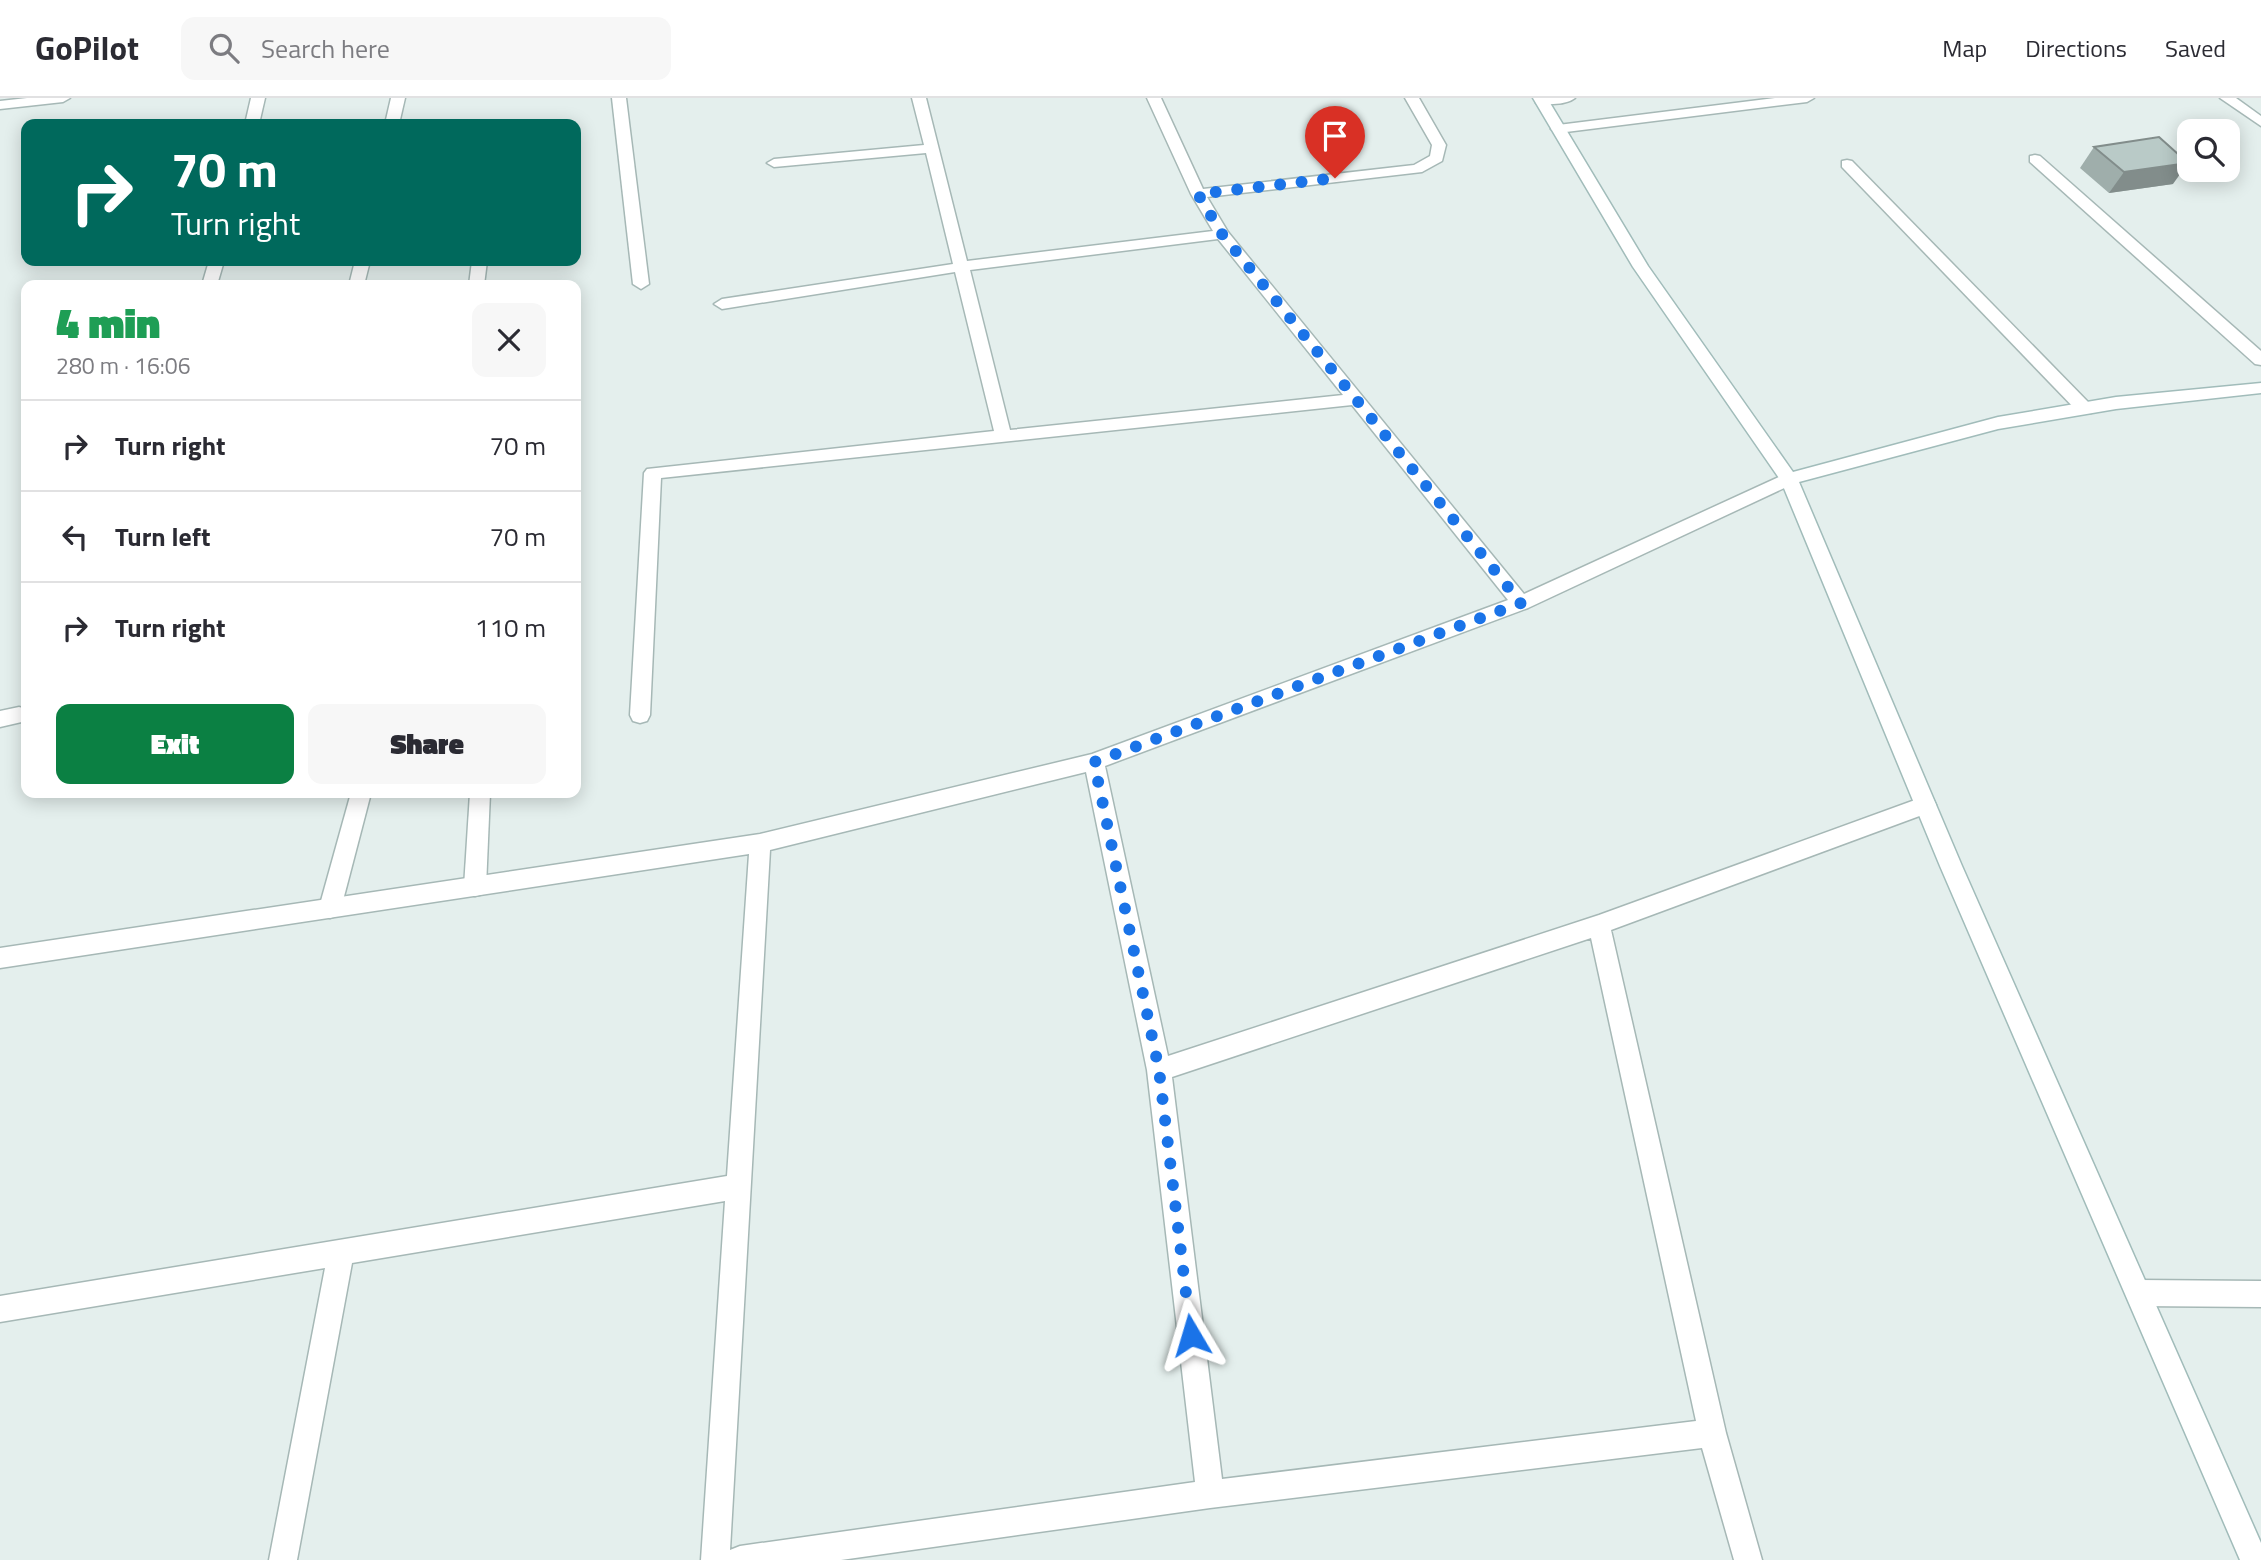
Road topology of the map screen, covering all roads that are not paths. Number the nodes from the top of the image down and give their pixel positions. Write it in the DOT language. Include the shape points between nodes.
graph roads {
  1 [pos="63,98"];
  2 [pos="258,98"];
  3 [pos="398,98"];
  4 [pos="618,98"];
  5 [pos="919,98"];
  6 [pos="1154,98"];
  7 [pos="1412,98"];
  8 [pos="1568,98"];
  9 [pos="1807,98"];
  10 [pos="2227,98"];
  11 [pos="1541,99"];
  12 [pos="0,105"];
  13 [pos="253,119"];
  14 [pos="393,119"];
  15 [pos="2261,122"];
  16 [pos="1558,129"];
  17 [pos="931,148"];
  18 [pos="2035,159"];
  19 [pos="774,163"];
  20 [pos="1847,164"];
  21 [pos="1198,194"];
  22 [pos="1222,234"];
  23 [pos="960,267"];
  24 [pos="641,284"];
  25 [pos="722,304"];
  26 [pos="2261,360"];
  27 [pos="2261,387"];
  28 [pos="1357,399"];
  29 [pos="2085,409"];
  30 [pos="1003,435"];
  31 [pos="1788,479"];
  32 [pos="1521,603"];
  33 [pos="640,715"];
  34 [pos="1094,762"];
  35 [pos="360,798"];
  36 [pos="480,798"];
  37 [pos="1926,805"];
  38 [pos="760,843"];
  39 [pos="475,887"];
  40 [pos="330,908"];
  41 [pos="1599,925"];
  42 [pos="0,958"];
  43 [pos="1159,1070"];
  44 [pos="738,1186"];
  45 [pos="341,1252"];
  46 [pos="2139,1293"];
  47 [pos="2261,1293"];
  48 [pos="0,1309"];
  49 [pos="1712,1433"];
  50 [pos="1210,1494"];
  51 [pos="283,1560"];
  52 [pos="715,1560"];
  53 [pos="740,1560"];
  54 [pos="1748,1560"];
  55 [pos="2254,1560"];
  1 -- 12 [label="street"];
  2 -- 13 [label="street"];
  3 -- 14 [label="street"];
  4 -- 24 [label="street"];
  5 -- 17 [label="street"];
  6 -- 21 [label="street"];
  7 -- 21 [label="street" via="1439,145 1437,158 1417,169"];
  8 -- 11 [label="street"];
  9 -- 16 [label="street"];
  10 -- 15 [label="street"];
  11 -- 16 [label="street"];
  16 -- 31 [label="street" via="1641,267"];
  17 -- 19 [label="street"];
  17 -- 23 [label="street"];
  18 -- 26 [label="street"];
  20 -- 29 [label="street"];
  21 -- 22 [label="street"];
  22 -- 23 [label="street"];
  22 -- 28 [label="street"];
  23 -- 25 [label="street"];
  23 -- 30 [label="street"];
  27 -- 29 [label="street"];
  28 -- 30 [label="street"];
  28 -- 32 [label="street"];
  29 -- 31 [label="street" via="1998,423"];
  30 -- 33 [label="street" via="653,473"];
  31 -- 32 [label="street"];
  31 -- 37 [label="street"];
  32 -- 34 [label="street"];
  34 -- 38 [label="street"];
  34 -- 43 [label="street"];
  35 -- 40 [label="street"];
  36 -- 39 [label="street"];
  37 -- 41 [label="street"];
  37 -- 46 [label="street"];
  38 -- 39 [label="street"];
  38 -- 44 [label="street"];
  39 -- 40 [label="street"];
  40 -- 42 [label="street"];
  41 -- 43 [label="street"];
  41 -- 49 [label="street"];
  43 -- 50 [label="street"];
  44 -- 45 [label="street"];
  44 -- 52 [label="street"];
  45 -- 48 [label="street"];
  45 -- 51 [label="street"];
  46 -- 47 [label="street"];
  46 -- 55 [label="street"];
  49 -- 50 [label="street"];
  49 -- 54 [label="street"];
  50 -- 53 [label="street"];
}
